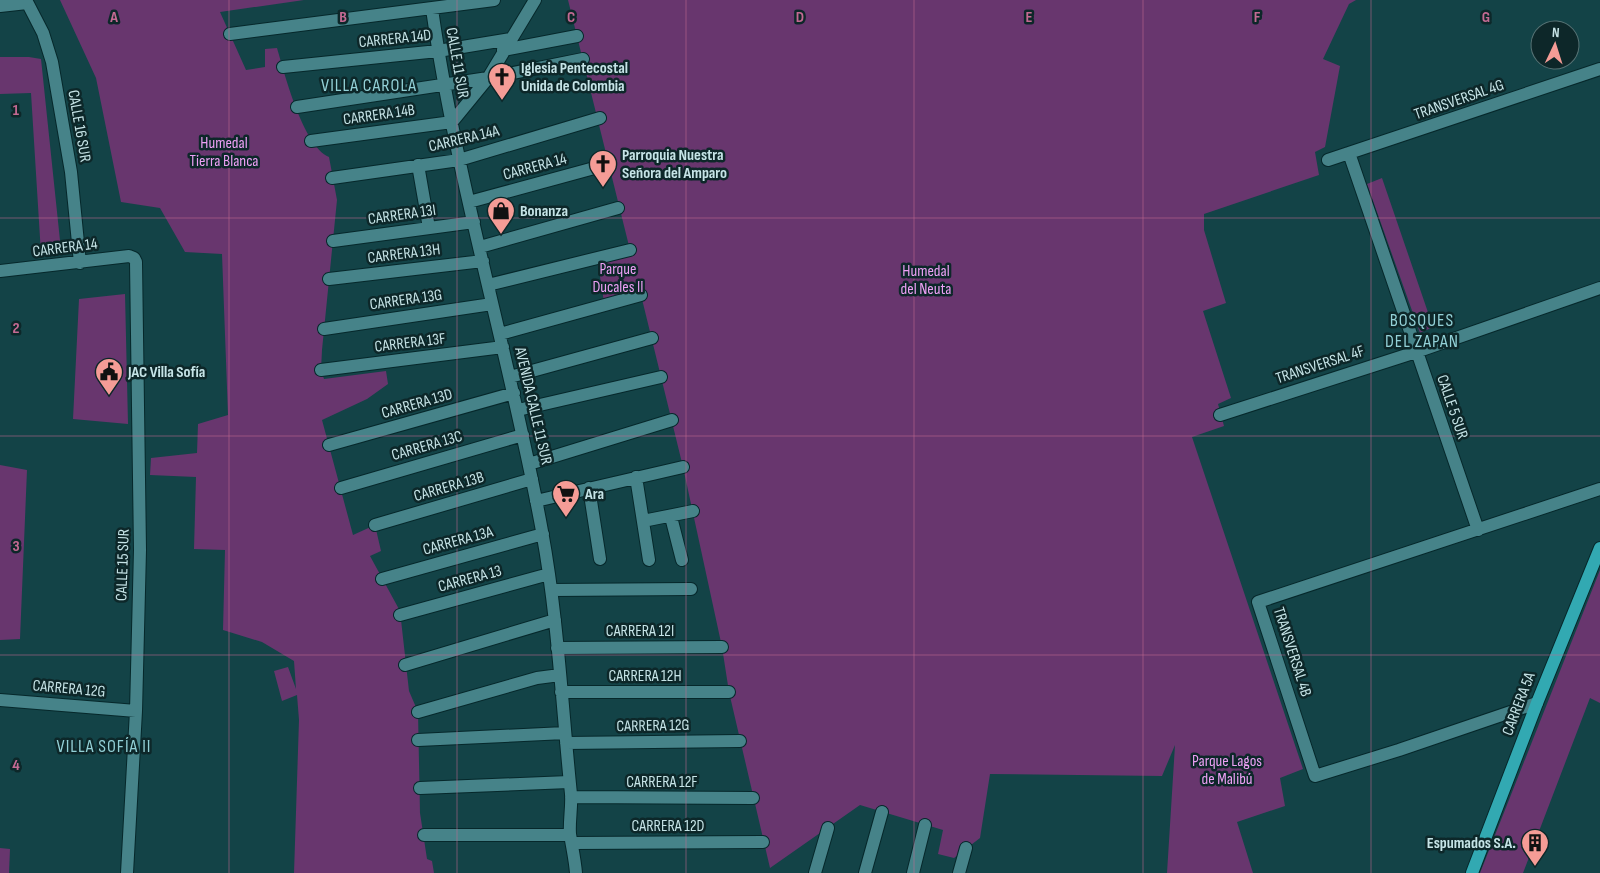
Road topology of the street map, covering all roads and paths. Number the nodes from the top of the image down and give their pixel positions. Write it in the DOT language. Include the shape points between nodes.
graph roads {
  1 [pos="494,0"];
  2 [pos="535,0"];
  3 [pos="26,1"];
  4 [pos="0,6"];
  5 [pos="432,9"];
  6 [pos="230,34"];
  7 [pos="577,36"];
  8 [pos="511,38"];
  9 [pos="503,50"];
  10 [pos="438,51"];
  11 [pos="583,59"];
  12 [pos="283,67"];
  13 [pos="1600,69"];
  14 [pos="488,78"];
  15 [pos="444,85"];
  16 [pos="297,107"];
  17 [pos="600,118"];
  18 [pos="452,122"];
  19 [pos="311,141"];
  20 [pos="1349,153"];
  21 [pos="459,160"];
  22 [pos="1328,160"];
  23 [pos="609,164"];
  24 [pos="418,165"];
  25 [pos="332,178"];
  26 [pos="469,202"];
  27 [pos="618,208"];
  28 [pos="474,222"];
  29 [pos="429,228"];
  30 [pos="333,241"];
  31 [pos="480,247"];
  32 [pos="630,250"];
  33 [pos="134,258"];
  34 [pos="483,261"];
  35 [pos="80,262"];
  36 [pos="0,272"];
  37 [pos="330,280"];
  38 [pos="488,285"];
  39 [pos="1600,288"];
  40 [pos="641,295"];
  41 [pos="492,304"];
  42 [pos="324,329"];
  43 [pos="500,334"];
  44 [pos="652,338"];
  45 [pos="502,347"];
  46 [pos="1416,352"];
  47 [pos="321,370"];
  48 [pos="510,377"];
  49 [pos="661,377"];
  50 [pos="514,393"];
  51 [pos="518,410"];
  52 [pos="1220,415"];
  53 [pos="672,420"];
  54 [pos="523,435"];
  55 [pos="329,445"];
  56 [pos="529,464"];
  57 [pos="683,466"];
  58 [pos="636,477"];
  59 [pos="532,479"];
  60 [pos="341,488"];
  61 [pos="589,488"];
  62 [pos="1600,489"];
  63 [pos="536,501"];
  64 [pos="693,511"];
  65 [pos="671,516"];
  66 [pos="643,521"];
  67 [pos="375,525"];
  68 [pos="1478,530"];
  69 [pos="543,534"];
  70 [pos="1600,548"];
  71 [pos="600,559"];
  72 [pos="649,560"];
  73 [pos="682,560"];
  74 [pos="548,574"];
  75 [pos="382,579"];
  76 [pos="691,589"];
  77 [pos="552,590"];
  78 [pos="400,615"];
  79 [pos="555,620"];
  80 [pos="722,647"];
  81 [pos="558,648"];
  82 [pos="405,665"];
  83 [pos="560,675"];
  84 [pos="561,692"];
  85 [pos="729,692"];
  86 [pos="0,700"];
  87 [pos="1537,703"];
  88 [pos="136,711"];
  89 [pos="418,712"];
  90 [pos="566,738"];
  91 [pos="418,740"];
  92 [pos="740,741"];
  93 [pos="569,782"];
  94 [pos="420,788"];
  95 [pos="571,797"];
  96 [pos="753,798"];
  97 [pos="882,812"];
  98 [pos="925,825"];
  99 [pos="828,828"];
  100 [pos="424,835"];
  101 [pos="572,839"];
  102 [pos="763,842"];
  103 [pos="966,848"];
  104 [pos="127,873"];
  105 [pos="576,873"];
  106 [pos="815,873"];
  107 [pos="866,873"];
  108 [pos="913,873"];
  109 [pos="959,873"];
  110 [pos="1472,873"];
  1 -- 5 [label="street"];
  2 -- 8 [label="street"];
  3 -- 4 [label="street"];
  3 -- 35 [label="street, CALLE 16 SUR" via="43,33 52,62 71,172"];
  5 -- 6 [label="street"];
  5 -- 10 [label="street, CALLE 11 SUR"];
  7 -- 9 [label="street"];
  8 -- 9 [label="street"];
  8 -- 10 [label="street, CARRERA 14D"];
  9 -- 14 [label="street"];
  10 -- 12 [label="street, CARRERA 14D"];
  10 -- 15 [label="street, CALLE 11 SUR"];
  11 -- 14 [label="street"];
  13 -- 20 [label="street, TRANSVERSAL 4G"];
  14 -- 15 [label="street"];
  14 -- 18 [label="street"];
  15 -- 16 [label="street"];
  15 -- 18 [label="street, CALLE 11 SUR"];
  17 -- 21 [label="street, CARRERA 14A"];
  18 -- 19 [label="street, CARRERA 14B"];
  18 -- 21 [label="street, CALLE 11 SUR"];
  20 -- 22 [label="street, TRANSVERSAL 4G"];
  20 -- 46 [label="street, CALLE 5 SUR"];
  21 -- 24 [label="street, CARRERA 14A"];
  21 -- 26 [label="street, CALLE 11 SUR"];
  23 -- 26 [label="street, CARRERA 14"];
  24 -- 25 [label="street, CARRERA 14A"];
  24 -- 29 [label="street"];
  26 -- 28 [label="street, CALLE 11 SUR"];
  27 -- 31 [label="street"];
  28 -- 29 [label="street, CARRERA 13I"];
  28 -- 31 [label="street, AVENIDA CALLE 11 SUR"];
  29 -- 30 [label="street, CARRERA 13I"];
  31 -- 34 [label="street, AVENIDA CALLE 11 SUR"];
  32 -- 38 [label="street"];
  33 -- 35 [label="street, CARRERA 14"];
  33 -- 88 [label="street, CALLE 15 SUR" via="141,488"];
  34 -- 37 [label="street, CARRERA 13H"];
  34 -- 38 [label="street, AVENIDA CALLE 11 SUR"];
  35 -- 36 [label="street, CARRERA 14"];
  38 -- 41 [label="street, AVENIDA CALLE 11 SUR"];
  39 -- 46 [label="street, TRANSVERSAL 4F"];
  40 -- 43 [label="street"];
  41 -- 42 [label="street, CARRERA 13G"];
  41 -- 43 [label="street, AVENIDA CALLE 11 SUR"];
  43 -- 45 [label="street, AVENIDA CALLE 11 SUR"];
  44 -- 48 [label="street"];
  45 -- 47 [label="street, CARRERA 13F"];
  45 -- 48 [label="street, AVENIDA CALLE 11 SUR"];
  46 -- 52 [label="street, TRANSVERSAL 4F"];
  46 -- 68 [label="street, CALLE 5 SUR"];
  48 -- 50 [label="street, AVENIDA CALLE 11 SUR"];
  49 -- 51 [label="street"];
  50 -- 51 [label="street, AVENIDA CALLE 11 SUR"];
  50 -- 55 [label="street, CARRERA 13D"];
  51 -- 54 [label="street, AVENIDA CALLE 11 SUR"];
  53 -- 56 [label="street"];
  54 -- 56 [label="street, AVENIDA CALLE 11 SUR"];
  54 -- 60 [label="street, CARRERA 13C"];
  56 -- 59 [label="street, AVENIDA CALLE 11 SUR"];
  57 -- 58 [label="street"];
  58 -- 61 [label="street"];
  58 -- 66 [label="street"];
  59 -- 63 [label="street, AVENIDA CALLE 11 SUR"];
  59 -- 67 [label="street, CARRERA 13B"];
  61 -- 63 [label="street"];
  61 -- 71 [label="street"];
  62 -- 68 [label="street, TRANSVERSAL 4B"];
  63 -- 69 [label="street, AVENIDA CALLE 11 SUR"];
  64 -- 65 [label="street"];
  65 -- 66 [label="street"];
  65 -- 73 [label="street"];
  66 -- 72 [label="street"];
  68 -- 87 [label="street, TRANSVERSAL 4B" via="1258,602 1315,776"];
  69 -- 74 [label="street, AVENIDA CALLE 11 SUR"];
  69 -- 75 [label="street, CARRERA 13A"];
  70 -- 87 [label="main road, CARRERA 5A"];
  74 -- 77 [label="street, AVENIDA CALLE 11 SUR"];
  74 -- 78 [label="street, CARRERA 13"];
  76 -- 77 [label="street"];
  77 -- 79 [label="street, AVENIDA CALLE 11 SUR"];
  79 -- 81 [label="street, AVENIDA CALLE 11 SUR"];
  79 -- 82 [label="street"];
  80 -- 81 [label="street, CARRERA 12I"];
  81 -- 83 [label="street, AVENIDA CALLE 11 SUR"];
  83 -- 84 [label="street, AVENIDA CALLE 11 SUR"];
  83 -- 89 [label="street" via="537,678"];
  84 -- 85 [label="street, CARRERA 12H"];
  84 -- 90 [label="street, AVENIDA CALLE 11 SUR"];
  86 -- 88 [label="street, CARRERA 12G"];
  87 -- 110 [label="main road, CARRERA 5A"];
  88 -- 104 [label="street, CALLE 15 SUR"];
  90 -- 91 [label="street, CARRERA 12G"];
  90 -- 92 [label="street, CARRERA 12G"];
  90 -- 93 [label="street, AVENIDA CALLE 11 SUR"];
  93 -- 94 [label="street"];
  93 -- 95 [label="street"];
  95 -- 96 [label="street, CARRERA 12F"];
  95 -- 101 [label="street"];
  97 -- 107 [label="street"];
  98 -- 108 [label="street"];
  99 -- 106 [label="street"];
  100 -- 101 [label="street, CARRERA 12D"];
  101 -- 102 [label="street, CARRERA 12D"];
  101 -- 105 [label="street"];
  103 -- 109 [label="street"];
}
